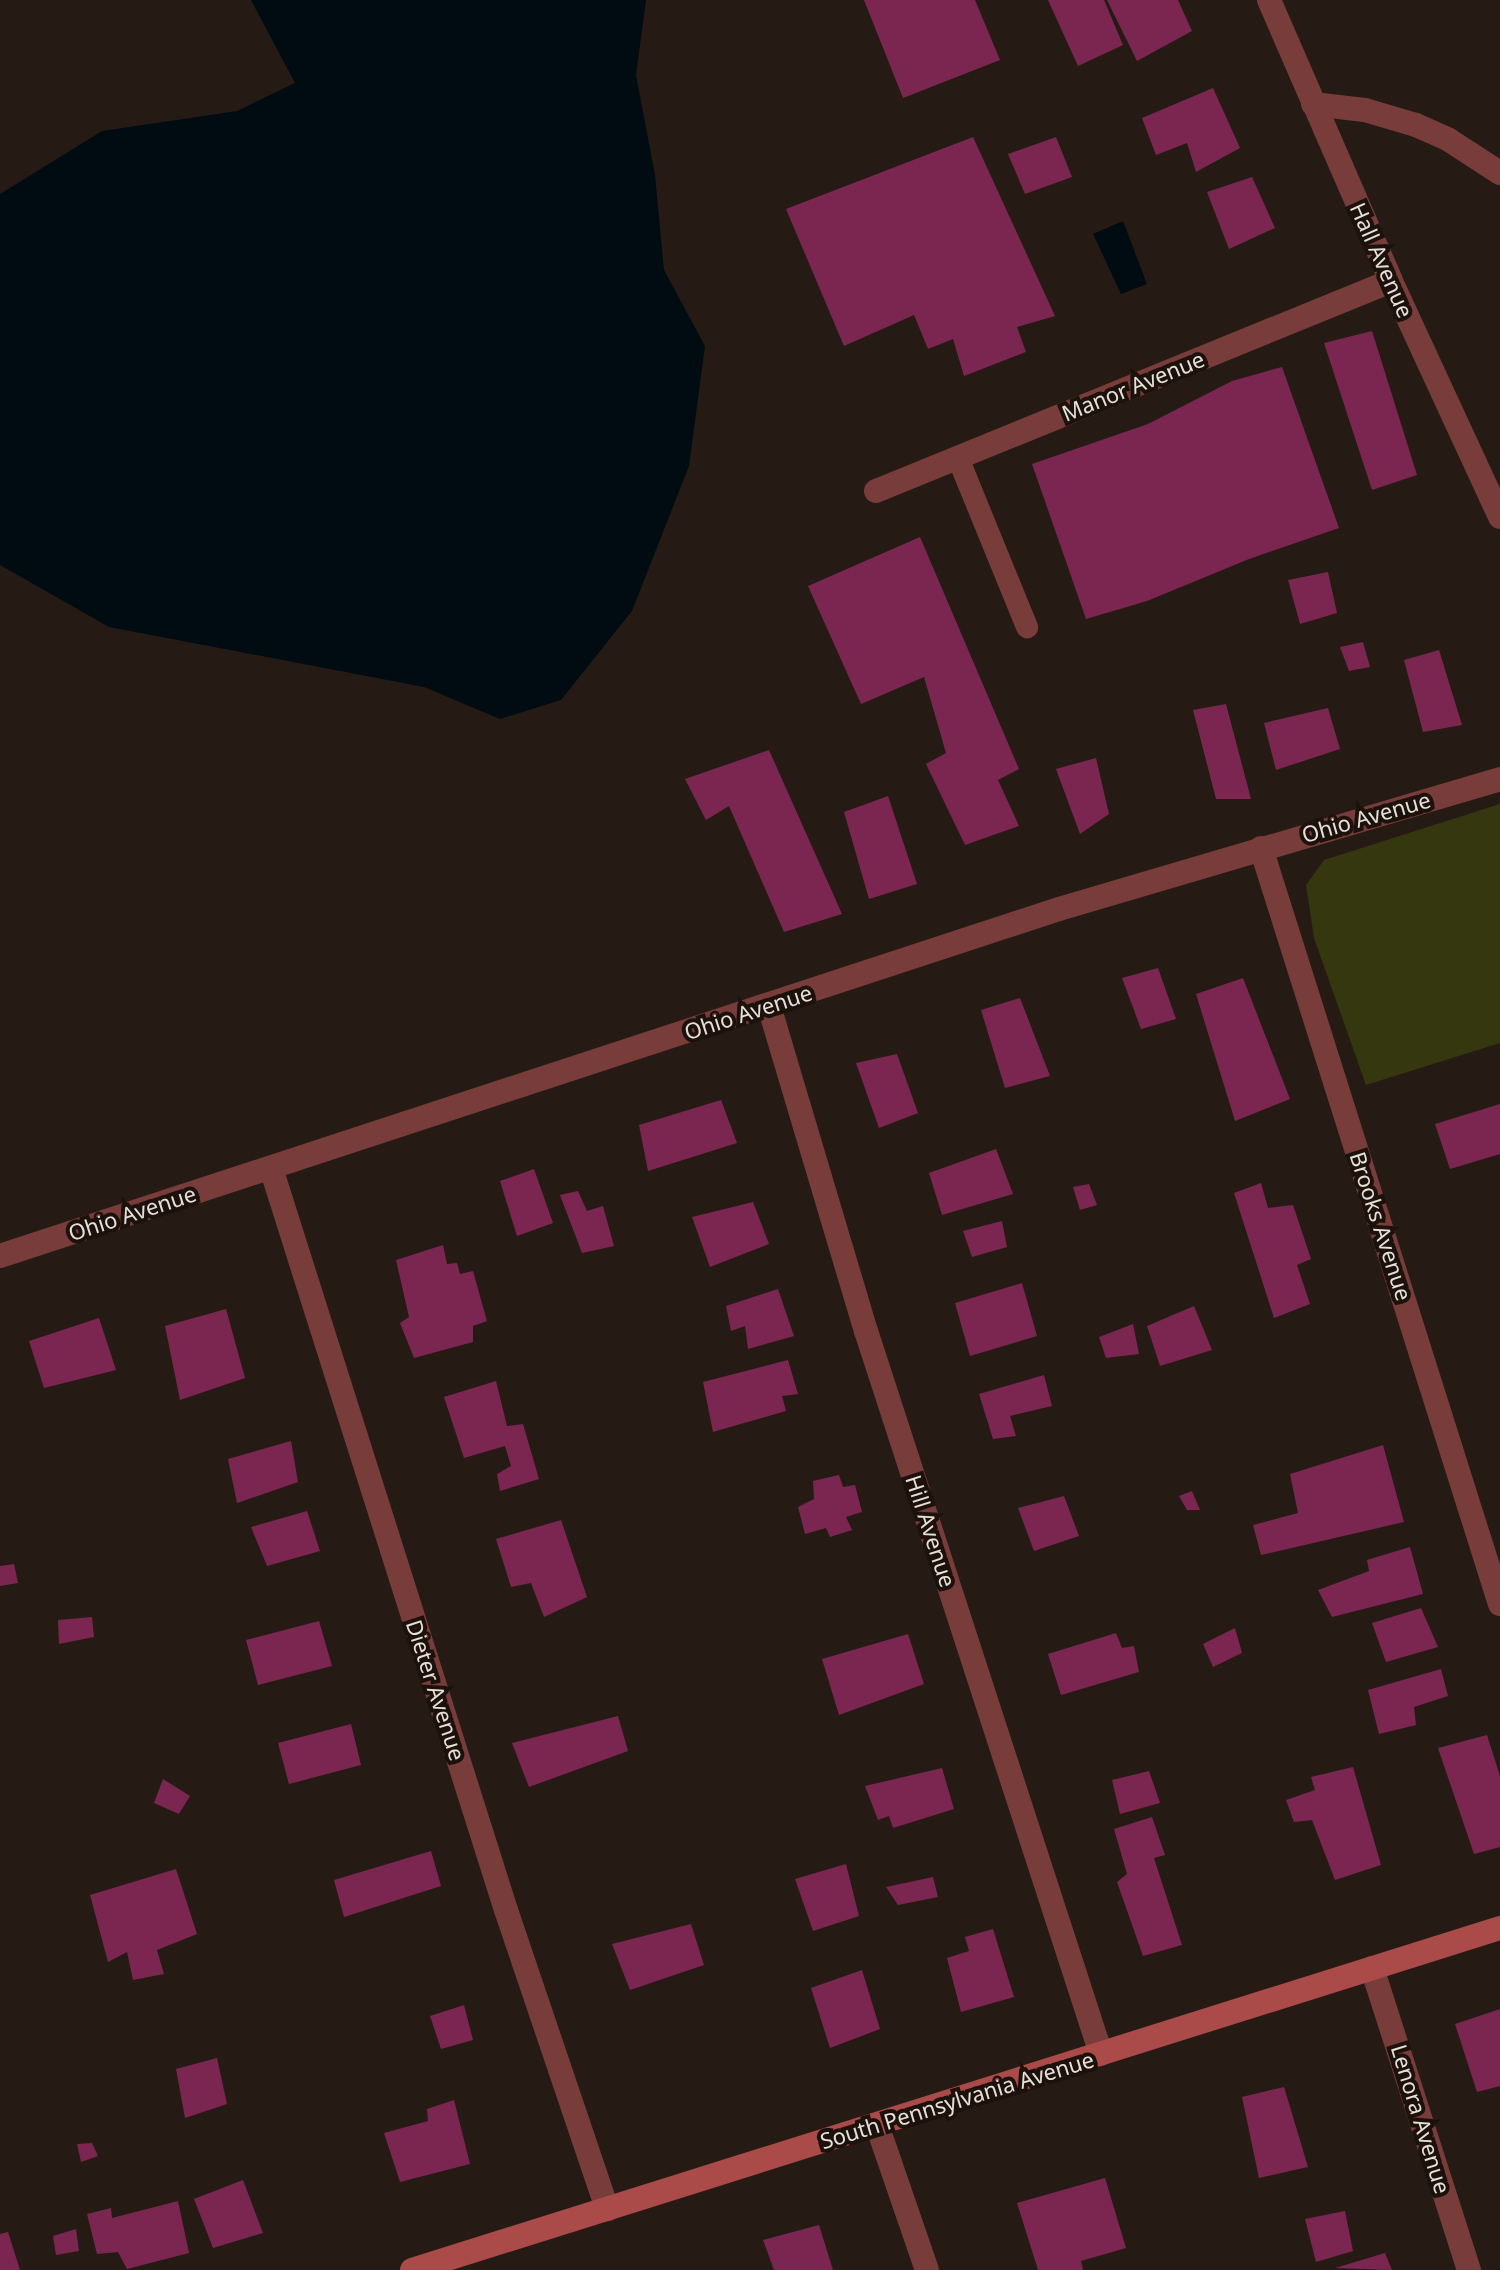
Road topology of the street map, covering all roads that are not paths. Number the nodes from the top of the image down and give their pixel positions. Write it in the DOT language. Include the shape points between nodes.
graph roads {
  1 [pos="1269,0"];
  2 [pos="1313,104"];
  3 [pos="1500,173"];
  4 [pos="1391,281"];
  5 [pos="958,458"];
  6 [pos="876,491"];
  7 [pos="1500,517"];
  8 [pos="1027,627"];
  9 [pos="1500,779"];
  10 [pos="1261,848"];
  11 [pos="769,1006"];
  12 [pos="271,1168"];
  13 [pos="0,1256"];
  14 [pos="1500,1604"];
  15 [pos="1500,1928"];
  16 [pos="1372,1968"];
  17 [pos="1101,2054"];
  18 [pos="877,2125"];
  19 [pos="607,2209"];
  20 [pos="412,2270"];
  21 [pos="927,2270"];
  22 [pos="1469,2270"];
  1 -- 2 [label="street, Hall Avenue"];
  2 -- 3 [label="street" via="1365,110 1416,125"];
  2 -- 4 [label="street, Hall Avenue"];
  4 -- 5 [label="street, Manor Avenue"];
  4 -- 7 [label="street, Hall Avenue"];
  5 -- 6 [label="street, Manor Avenue"];
  5 -- 8 [label="lane"];
  9 -- 10 [label="street, Ohio Avenue"];
  10 -- 11 [label="street, Ohio Avenue"];
  10 -- 14 [label="street, Brooks Avenue"];
  11 -- 12 [label="street, Ohio Avenue"];
  11 -- 17 [label="street, Hill Avenue" via="871,1346"];
  12 -- 13 [label="street, Ohio Avenue"];
  12 -- 19 [label="street, Dieter Avenue" via="506,1910"];
  15 -- 16 [label="main road, South Pennsylvania Avenue"];
  16 -- 17 [label="main road, South Pennsylvania Avenue"];
  16 -- 22 [label="street, Lenora Avenue"];
  17 -- 18 [label="main road, South Pennsylvania Avenue"];
  18 -- 19 [label="main road, South Pennsylvania Avenue"];
  18 -- 21 [label="street"];
  19 -- 20 [label="main road, South Pennsylvania Avenue"];
}
